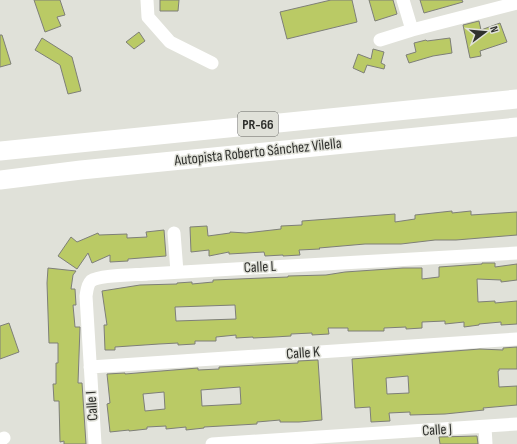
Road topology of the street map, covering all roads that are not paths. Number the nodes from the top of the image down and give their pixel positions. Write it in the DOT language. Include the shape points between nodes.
graph roads {
  1 [pos="147,0"];
  2 [pos="403,0"];
  3 [pos="517,3"];
  4 [pos="486,5"];
  5 [pos="412,30"];
  6 [pos="380,40"];
  7 [pos="212,63"];
  8 [pos="517,99"];
  9 [pos="517,127"];
  10 [pos="0,151"];
  11 [pos="0,180"];
  12 [pos="174,234"];
  13 [pos="517,253"];
  14 [pos="177,272"];
  15 [pos="517,339"];
  16 [pos="90,367"];
  17 [pos="517,424"];
  18 [pos="485,427"];
  19 [pos="95,444"];
  20 [pos="212,444"];
  21 [pos="486,444"];
  1 -- 7 [label="street" via="148,17 170,42"];
  2 -- 5 [label="street"];
  3 -- 4 [label="street"];
  4 -- 5 [label="street"];
  5 -- 6 [label="street"];
  8 -- 10 [label="highway, Autopista Roberto Sánchez Vilella / PR-66"];
  9 -- 11 [label="highway, Autopista Roberto Sánchez Vilella / PR-66"];
  12 -- 14 [label="street"];
  13 -- 14 [label="street, Calle L"];
  14 -- 16 [label="street, Calle L" via="103,277 91,281 86,296"];
  15 -- 16 [label="street, Calle K"];
  16 -- 19 [label="street, Calle I"];
  17 -- 18 [label="street, Calle J"];
  18 -- 20 [label="street, Calle J"];
  18 -- 21 [label="street"];
}
